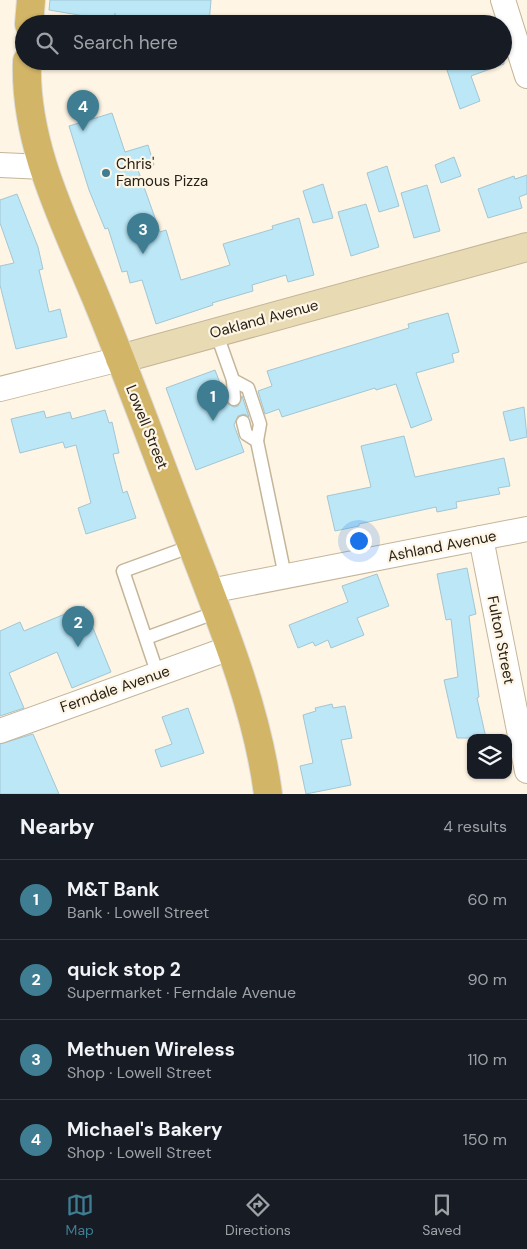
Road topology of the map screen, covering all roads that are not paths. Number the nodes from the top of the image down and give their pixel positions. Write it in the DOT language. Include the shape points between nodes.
graph roads {
  1 [pos="31,0"];
  2 [pos="503,0"];
  3 [pos="30,15"];
  4 [pos="508,15"];
  5 [pos="512,28"];
  6 [pos="27,70"];
  7 [pos="527,76"];
  8 [pos="0,165"];
  9 [pos="44,167"];
  10 [pos="527,247"];
  11 [pos="216,332"];
  12 [pos="120,359"];
  13 [pos="233,380"];
  14 [pos="0,389"];
  15 [pos="234,400"];
  16 [pos="243,422"];
  17 [pos="257,441"];
  18 [pos="527,529"];
  19 [pos="481,538"];
  20 [pos="192,546"];
  21 [pos="285,576"];
  22 [pos="214,601"];
  23 [pos="146,638"];
  24 [pos="230,648"];
  25 [pos="158,675"];
  26 [pos="0,731"];
  27 [pos="527,770"];
  28 [pos="268,794"];
  1 -- 3 [label="main road"];
  2 -- 4 [label="street"];
  5 -- 7 [label="street"];
  6 -- 9 [label="main road, Lowell Street" via="32,118"];
  8 -- 9 [label="street"];
  9 -- 12 [label="main road, Lowell Street"];
  10 -- 11 [label="street, Oakland Avenue"];
  11 -- 12 [label="street, Oakland Avenue"];
  11 -- 13 [label="lane"];
  12 -- 14 [label="street, Oakland Avenue"];
  12 -- 20 [label="main road, Lowell Street"];
  13 -- 15 [label="lane"];
  13 -- 17 [label="lane" via="248,388 260,424"];
  16 -- 17 [label="lane" via="246,434"];
  17 -- 21 [label="lane"];
  18 -- 19 [label="street, Ashland Avenue"];
  19 -- 21 [label="street, Ashland Avenue"];
  19 -- 27 [label="street, Fulton Street"];
  20 -- 22 [label="main road, Lowell Street"];
  20 -- 23 [label="lane" via="123,571"];
  21 -- 22 [label="street, Ashland Avenue"];
  22 -- 23 [label="lane"];
  22 -- 24 [label="main road, Lowell Street"];
  23 -- 25 [label="lane"];
  24 -- 25 [label="street, Ferndale Avenue"];
  24 -- 28 [label="main road, Lowell Street" via="256,734"];
  25 -- 26 [label="street, Ferndale Avenue"];
}
